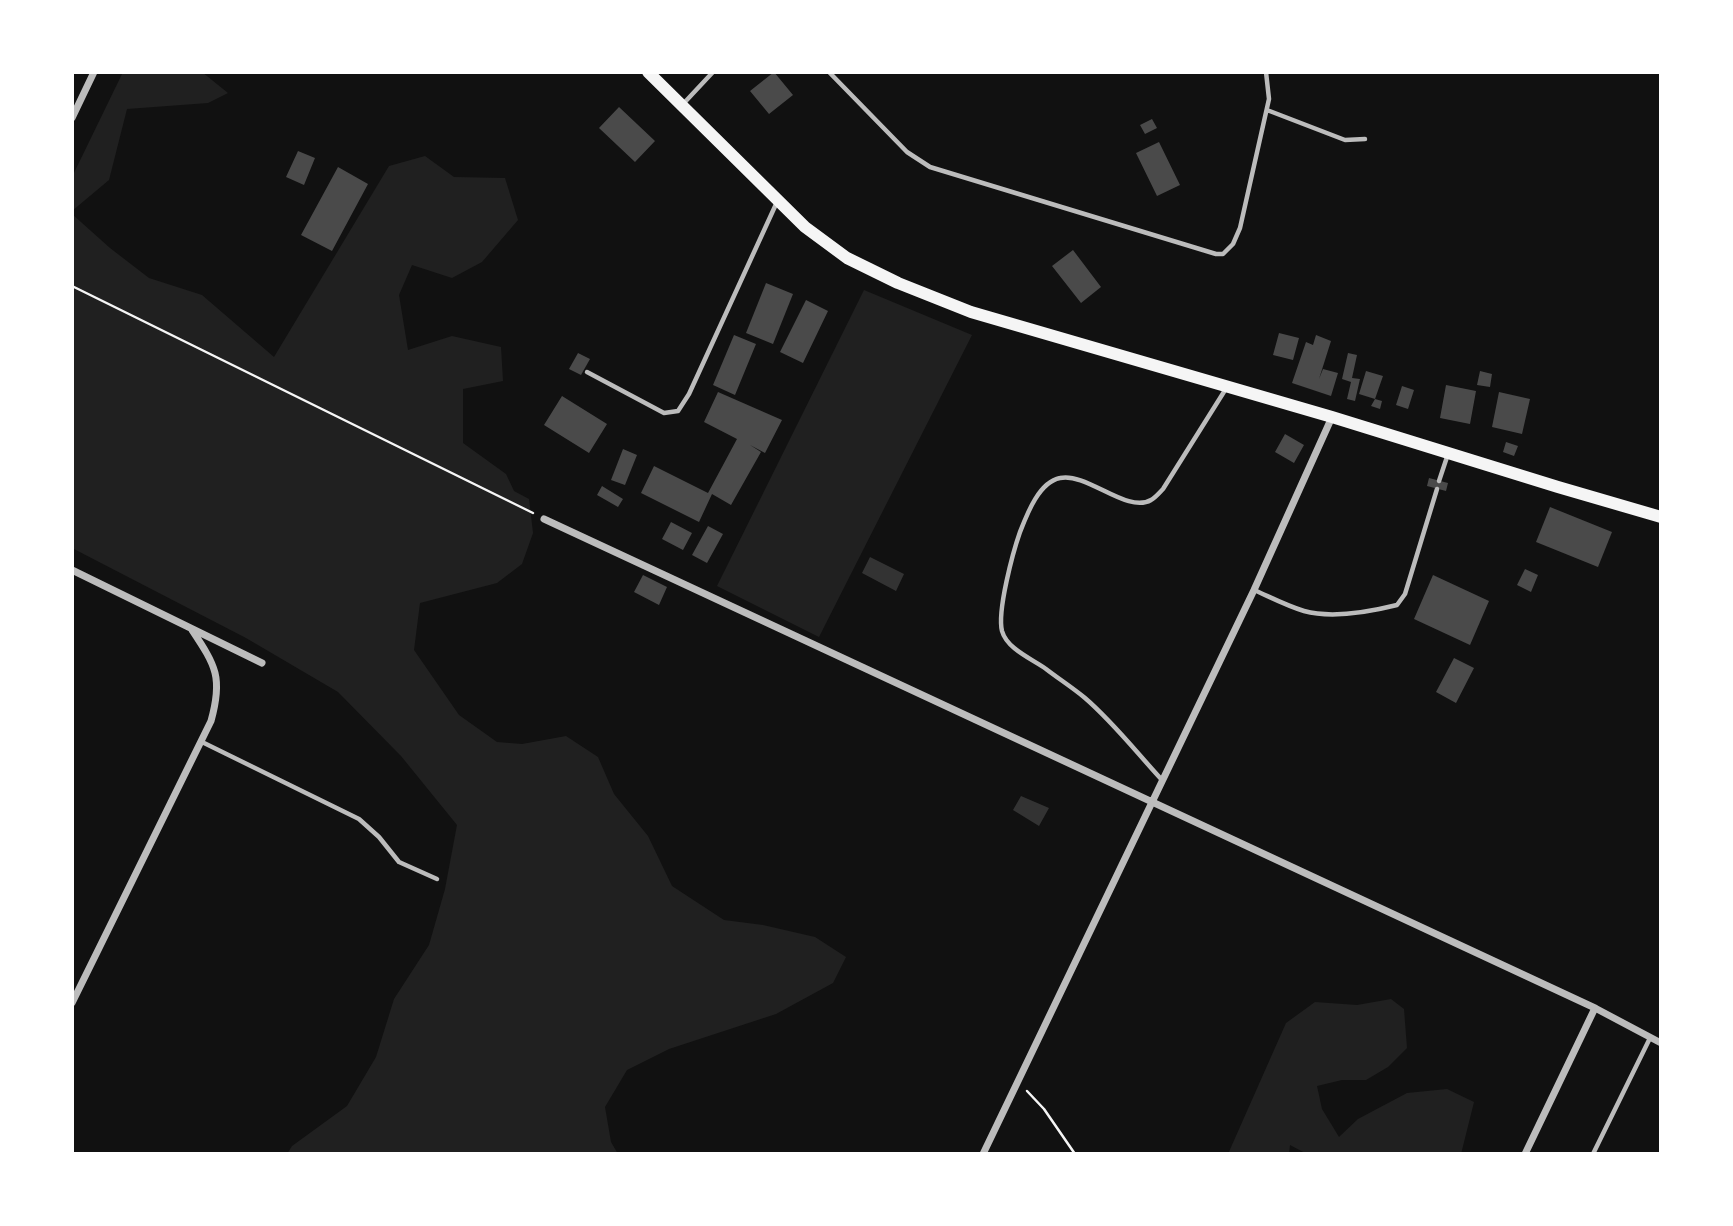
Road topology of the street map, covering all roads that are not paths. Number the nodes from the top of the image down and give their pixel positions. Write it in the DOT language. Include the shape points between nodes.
graph roads {
  1 [pos="94,72"];
  2 [pos="713,72"];
  3 [pos="828,72"];
  4 [pos="1266,72"];
  5 [pos="656,74"];
  6 [pos="681,106"];
  7 [pos="1267,110"];
  8 [pos="72,118"];
  9 [pos="1365,139"];
  10 [pos="778,201"];
  11 [pos="587,372"];
  12 [pos="1228,387"];
  13 [pos="1332,417"];
  14 [pos="1448,454"];
  15 [pos="1440,481"];
  16 [pos="1437,489"];
  17 [pos="1661,517"];
  18 [pos="544,519"];
  19 [pos="72,570"];
  20 [pos="1254,590"];
  21 [pos="192,630"];
  22 [pos="262,663"];
  23 [pos="201,742"];
  24 [pos="1162,780"];
  25 [pos="1153,800"];
  26 [pos="437,879"];
  27 [pos="72,1003"];
  28 [pos="1594,1008"];
  29 [pos="1650,1037"];
  30 [pos="1661,1043"];
  31 [pos="983,1154"];
  32 [pos="1525,1154"];
  33 [pos="1593,1154"];
  1 -- 8 [label="street"];
  2 -- 6 [label="lane"];
  3 -- 7 [label="lane" via="907,152 930,167 1216,254 1228,250 1240,228"];
  4 -- 7 [label="lane"];
  5 -- 6 [label="main road"];
  6 -- 10 [label="main road"];
  7 -- 9 [label="lane" via="1345,140"];
  10 -- 11 [label="lane" via="678,411 664,413"];
  10 -- 12 [label="main road" via="847,258 898,283 971,312"];
  12 -- 13 [label="main road"];
  12 -- 24 [label="lane" via="1151,501 1126,500 1082,480 1062,477 1049,483 1024,520 1006,584 1002,632 1011,645 1084,698"];
  13 -- 14 [label="main road"];
  13 -- 20 [label="street"];
  14 -- 15 [label="lane"];
  14 -- 17 [label="main road"];
  16 -- 20 [label="lane" via="1405,594 1397,605 1327,614 1305,611"];
  18 -- 25 [label="street"];
  19 -- 21 [label="street"];
  20 -- 24 [label="street"];
  21 -- 22 [label="street"];
  21 -- 23 [label="street" via="216,673 218,694"];
  23 -- 26 [label="lane" via="359,819 399,862"];
  23 -- 27 [label="street"];
  24 -- 25 [label="street"];
  25 -- 28 [label="street"];
  25 -- 31 [label="street"];
  28 -- 29 [label="street"];
  28 -- 32 [label="street"];
  29 -- 30 [label="street"];
  29 -- 33 [label="lane"];
}
